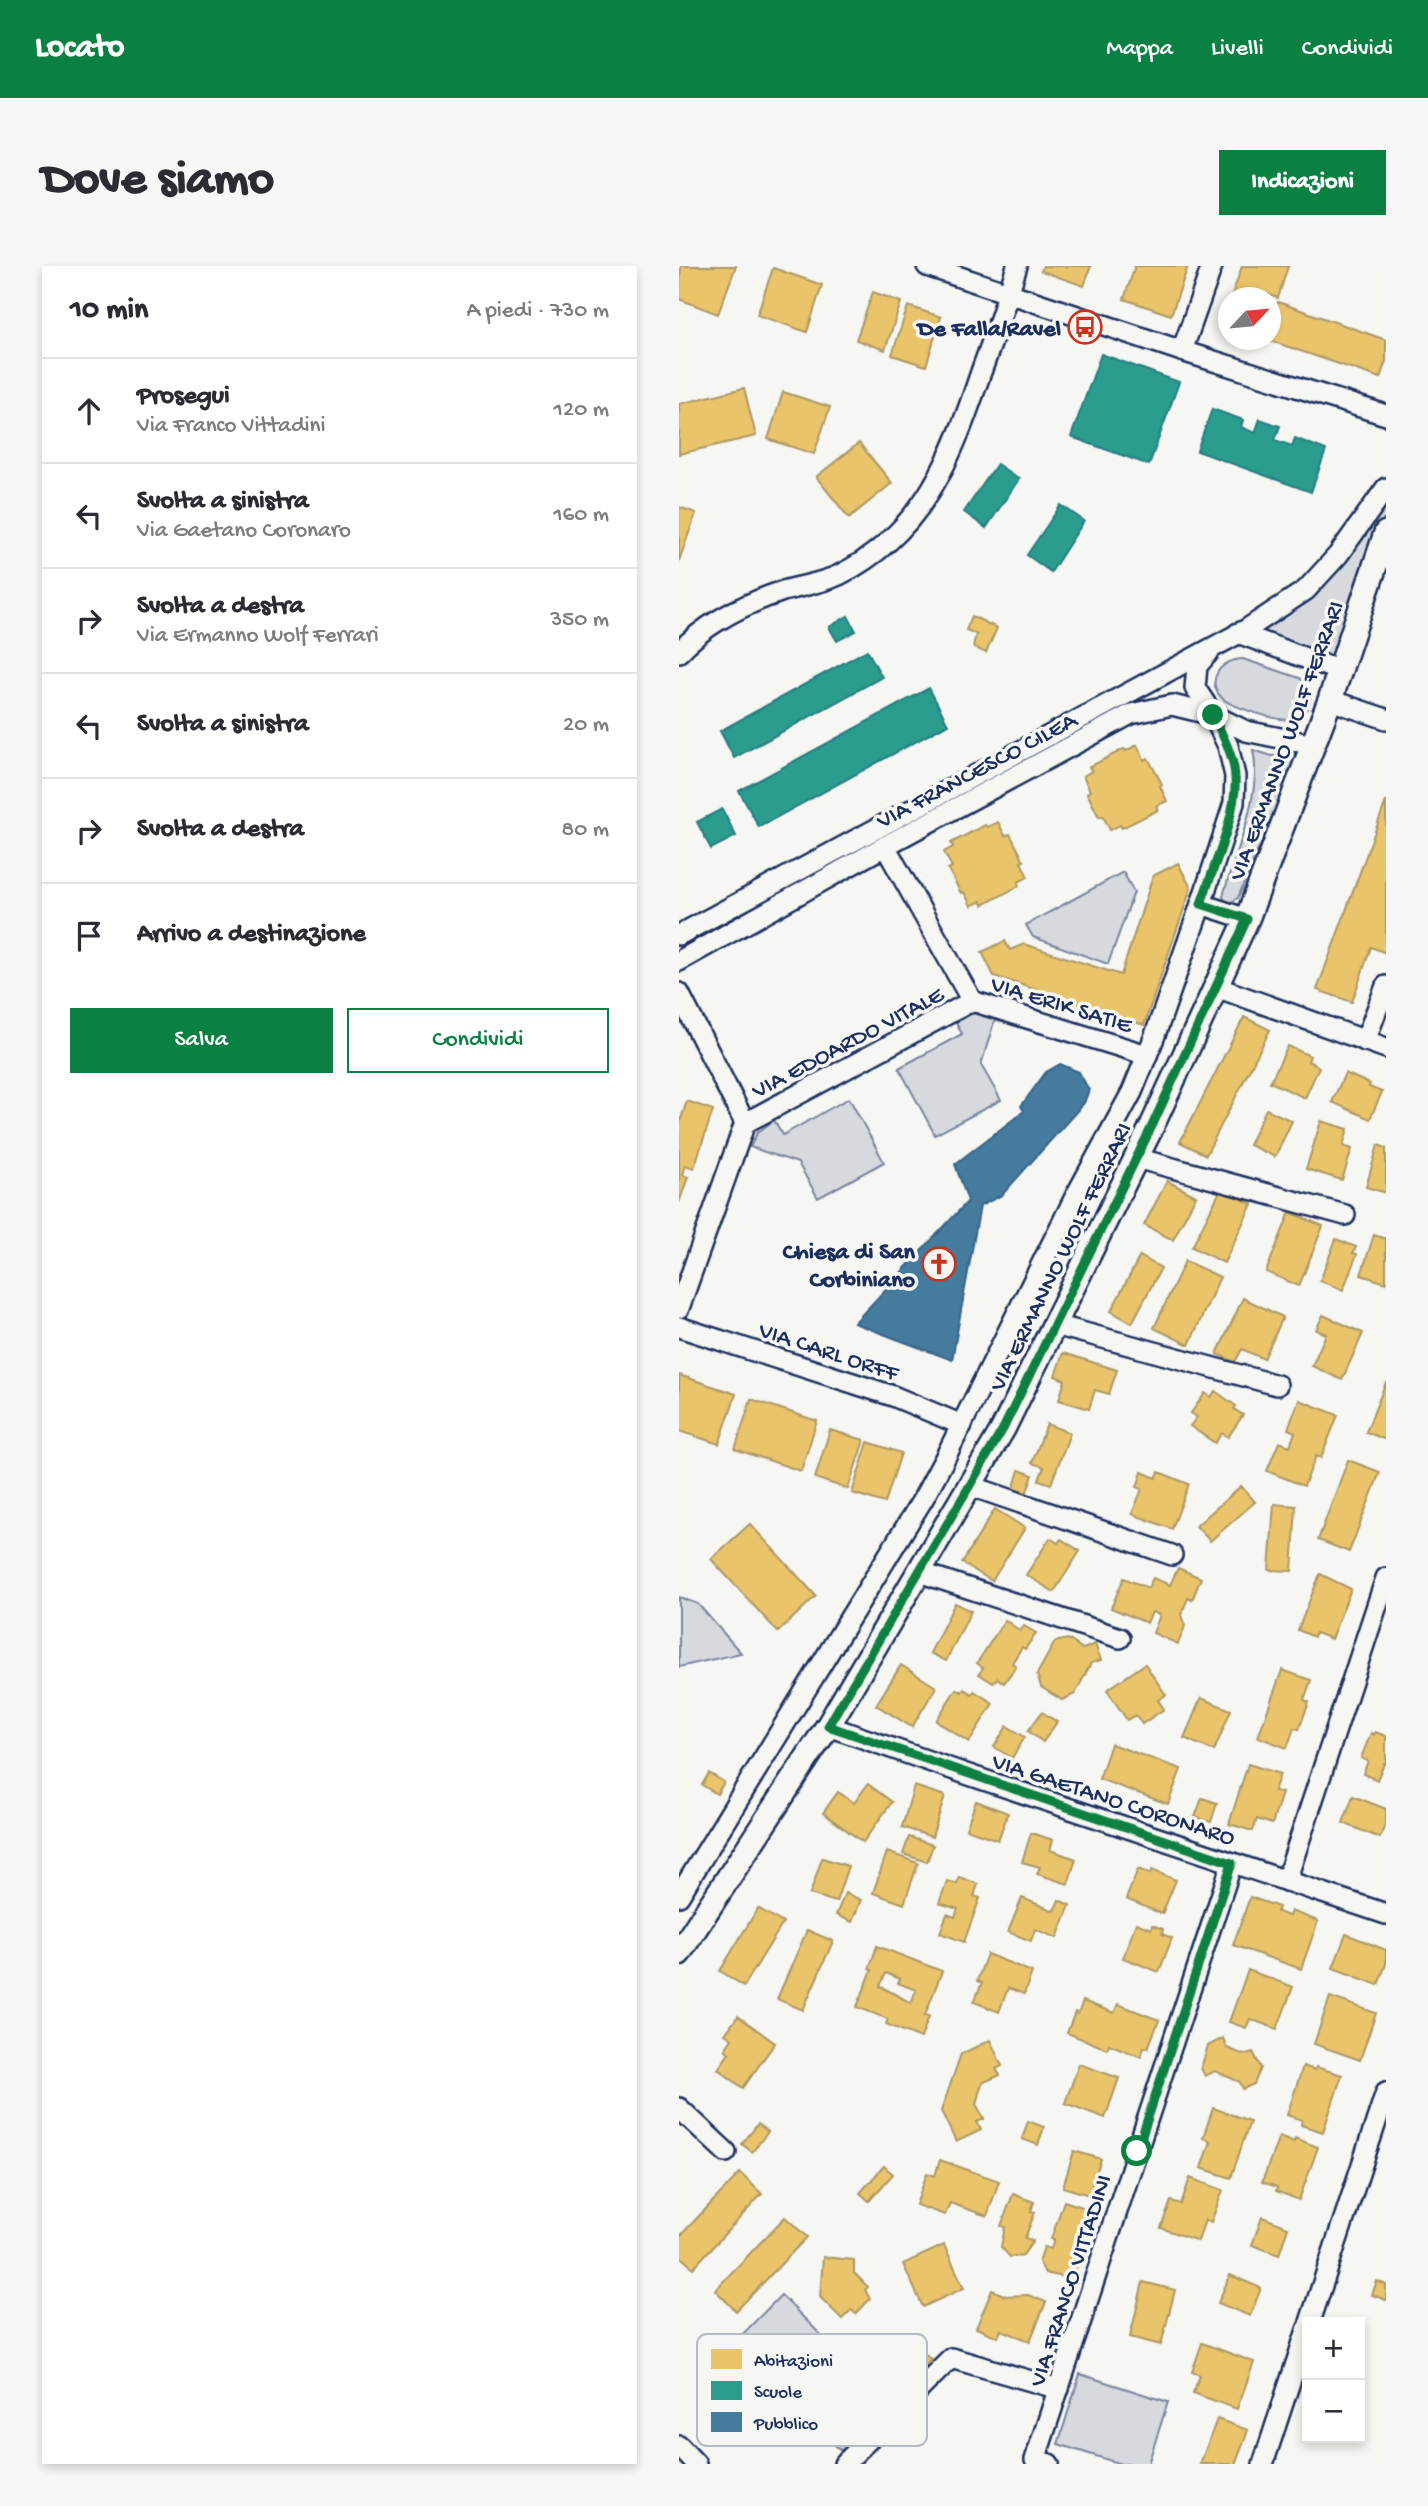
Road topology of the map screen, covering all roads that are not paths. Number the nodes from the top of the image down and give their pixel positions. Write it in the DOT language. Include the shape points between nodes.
graph roads {
  1 [pos="927,266"];
  2 [pos="1017,266"];
  3 [pos="1212,266"];
  4 [pos="1009,293"];
  5 [pos="1182,351"];
  6 [pos="1386,415"];
  7 [pos="1386,488"];
  8 [pos="1386,533"];
  9 [pos="1238,633"];
  10 [pos="1214,646"];
  11 [pos="679,652"];
  12 [pos="1340,671"];
  13 [pos="1331,701"];
  14 [pos="1213,715"];
  15 [pos="1386,719"];
  16 [pos="1314,745"];
  17 [pos="884,846"];
  18 [pos="1201,904"];
  19 [pos="1247,919"];
  20 [pos="679,935"];
  21 [pos="679,947"];
  22 [pos="679,961"];
  23 [pos="1386,986"];
  24 [pos="1216,988"];
  25 [pos="679,993"];
  26 [pos="972,1001"];
  27 [pos="1365,1041"];
  28 [pos="1386,1048"];
  29 [pos="1147,1055"];
  30 [pos="745,1124"];
  31 [pos="1136,1158"];
  32 [pos="1345,1215"];
  33 [pos="679,1308"];
  34 [pos="1055,1325"];
  35 [pos="679,1327"];
  36 [pos="1277,1385"];
  37 [pos="962,1425"];
  38 [pos="971,1486"];
  39 [pos="1172,1555"];
  40 [pos="919,1572"];
  41 [pos="1386,1578"];
  42 [pos="1120,1638"];
  43 [pos="828,1726"];
  44 [pos="1232,1863"];
  45 [pos="1286,1881"];
  46 [pos="679,1896"];
  47 [pos="1386,1914"];
  48 [pos="679,1953"];
  49 [pos="1386,2092"];
  50 [pos="679,2108"];
  51 [pos="726,2152"];
  52 [pos="1312,2317"];
  53 [pos="1302,2345"];
  54 [pos="927,2382"];
  55 [pos="1059,2389"];
  56 [pos="679,2446"];
  57 [pos="862,2446"];
  58 [pos="696,2464"];
  59 [pos="844,2464"];
  60 [pos="1049,2464"];
  61 [pos="1263,2464"];
  1 -- 4 [label="street"];
  2 -- 4 [label="street"];
  3 -- 5 [label="street"];
  4 -- 5 [label="street"];
  4 -- 11 [label="street" via="942,474 915,513 874,554 838,575 749,604 717,620"];
  5 -- 6 [label="street"];
  7 -- 9 [label="street, VIA FRANCESCO CILEA" via="1307,590"];
  8 -- 12 [label="street, VIA ERMANNO WOLF FERRARI"];
  9 -- 10 [label="street, VIA FRANCESCO CILEA"];
  9 -- 12 [label="street"];
  10 -- 14 [label="street, VIA ERMANNO WOLF FERRARI" via="1197,666 1195,688"];
  10 -- 20 [label="street, VIA FRANCESCO CILEA"];
  12 -- 13 [label="street, VIA ERMANNO WOLF FERRARI"];
  13 -- 15 [label="street"];
  13 -- 16 [label="street, VIA ERMANNO WOLF FERRARI"];
  14 -- 16 [label="street, VIA FRANCESCO CILEA" via="1246,731"];
  14 -- 17 [label="street, VIA FRANCESCO CILEA" via="1172,705 1131,714"];
  14 -- 18 [label="street, VIA ERMANNO WOLF FERRARI" via="1228,746 1235,776 1234,803"];
  16 -- 19 [label="street, VIA ERMANNO WOLF FERRARI"];
  17 -- 22 [label="street, VIA FRANCESCO CILEA"];
  17 -- 26 [label="street, VIA ERIK SATIE"];
  18 -- 19 [label="street"];
  18 -- 29 [label="street, VIA ERMANNO WOLF FERRARI"];
  19 -- 24 [label="street, VIA ERMANNO WOLF FERRARI"];
  21 -- 22 [label="street, VIA FRANCESCO CILEA"];
  23 -- 27 [label="street"];
  24 -- 27 [label="street"];
  24 -- 31 [label="street, VIA ERMANNO WOLF FERRARI"];
  25 -- 30 [label="street"];
  26 -- 29 [label="street, VIA ERIK SATIE"];
  26 -- 30 [label="street, VIA EDOARDO VITALE"];
  27 -- 28 [label="street"];
  29 -- 37 [label="street, VIA ERMANNO WOLF FERRARI"];
  30 -- 33 [label="street"];
  31 -- 32 [label="street"];
  31 -- 34 [label="street, VIA ERMANNO WOLF FERRARI"];
  34 -- 36 [label="street"];
  34 -- 38 [label="street, VIA ERMANNO WOLF FERRARI"];
  35 -- 37 [label="street, VIA CARL ORFF" via="893,1396"];
  37 -- 46 [label="street, VIA ERMANNO WOLF FERRARI" via="923,1499"];
  38 -- 39 [label="street"];
  38 -- 40 [label="street, VIA ERMANNO WOLF FERRARI"];
  40 -- 42 [label="street"];
  40 -- 43 [label="street, VIA ERMANNO WOLF FERRARI"];
  41 -- 45 [label="street"];
  43 -- 44 [label="street, VIA GAETANO CORONARO"];
  43 -- 48 [label="street, VIA ERMANNO WOLF FERRARI"];
  44 -- 45 [label="street, VIA GAETANO CORONARO"];
  44 -- 55 [label="street, VIA FRANCO VITTADINI"];
  45 -- 47 [label="street, VIA GAETANO CORONARO"];
  49 -- 52 [label="street"];
  50 -- 51 [label="street"];
  53 -- 61 [label="street"];
  54 -- 55 [label="street" via="951,2358"];
  55 -- 60 [label="street, VIA FRANCO VITTADINI" via="1035,2460"];
  56 -- 58 [label="street"];
  57 -- 59 [label="street"];
}
